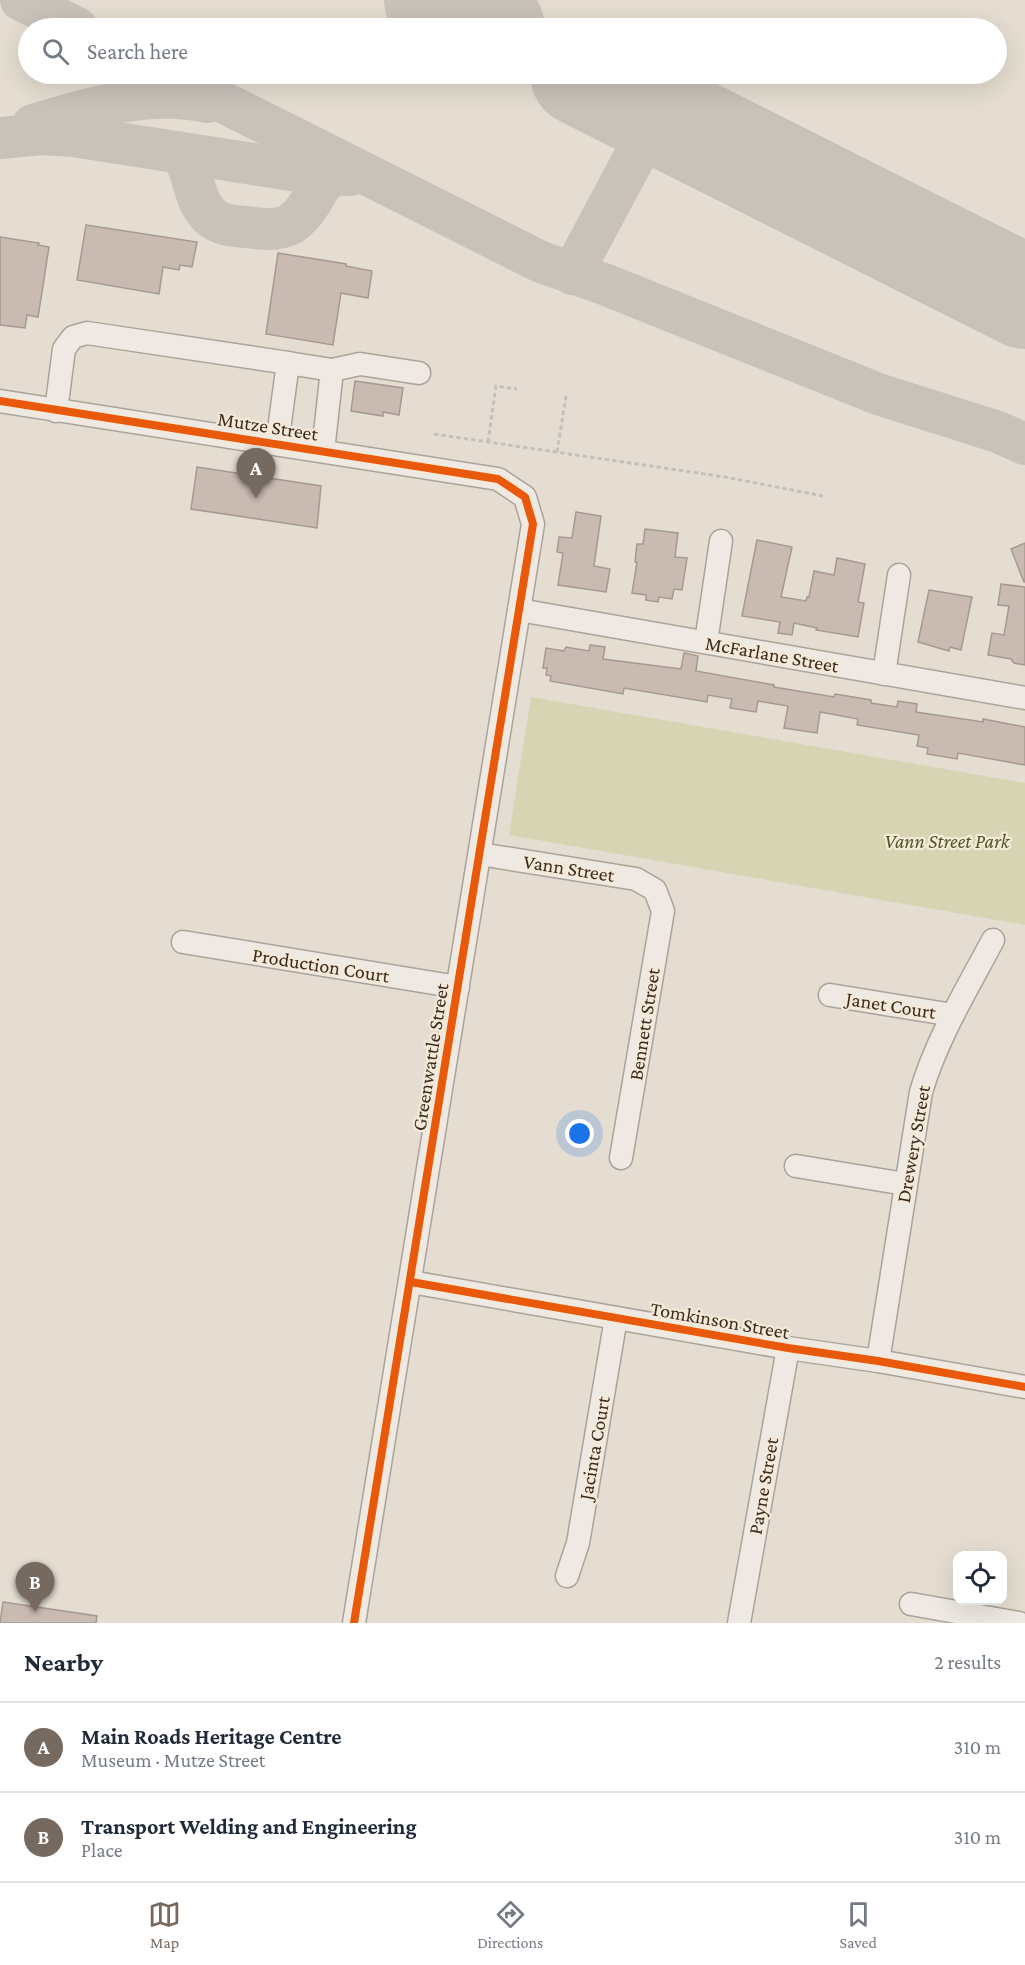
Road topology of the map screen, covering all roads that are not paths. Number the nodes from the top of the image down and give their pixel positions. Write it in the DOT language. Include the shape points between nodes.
graph roads {
  1 [pos="288,363"];
  2 [pos="332,370"];
  3 [pos="419,373"];
  4 [pos="0,401"];
  5 [pos="56,411"];
  6 [pos="277,444"];
  7 [pos="323,451"];
  8 [pos="525,497"];
  9 [pos="721,541"];
  10 [pos="899,576"];
  11 [pos="519,610"];
  12 [pos="706,642"];
  13 [pos="884,674"];
  14 [pos="1025,698"];
  15 [pos="480,854"];
  16 [pos="655,890"];
  17 [pos="993,940"];
  18 [pos="183,942"];
  19 [pos="458,987"];
  20 [pos="830,995"];
  21 [pos="953,1015"];
  22 [pos="621,1158"];
  23 [pos="796,1166"];
  24 [pos="905,1184"];
  25 [pos="411,1282"];
  26 [pos="616,1318"];
  27 [pos="788,1348"];
  28 [pos="878,1362"];
  29 [pos="1025,1387"];
  30 [pos="567,1576"];
  31 [pos="911,1604"];
  32 [pos="354,1623"];
  33 [pos="739,1623"];
  34 [pos="1019,1623"];
  1 -- 2 [label="street"];
  1 -- 5 [label="street" via="87,333 73,337 64,349"];
  1 -- 6 [label="street"];
  2 -- 3 [label="street" via="360,364"];
  2 -- 7 [label="street"];
  4 -- 5 [label="street, Mutze Street"];
  5 -- 6 [label="street, Mutze Street"];
  6 -- 7 [label="street, Mutze Street"];
  7 -- 8 [label="street, Mutze Street" via="498,479"];
  8 -- 11 [label="street, Greenwattle Street" via="532,524"];
  9 -- 12 [label="street"];
  10 -- 13 [label="street"];
  11 -- 12 [label="street, McFarlane Street"];
  11 -- 15 [label="street, Greenwattle Street"];
  12 -- 13 [label="street, McFarlane Street"];
  13 -- 14 [label="street, McFarlane Street"];
  15 -- 16 [label="street, Vann Street" via="636,879"];
  15 -- 19 [label="street, Greenwattle Street"];
  16 -- 22 [label="street, Bennett Street" via="663,911"];
  17 -- 21 [label="street, Drewery Street"];
  18 -- 19 [label="street, Production Court"];
  19 -- 25 [label="street, Greenwattle Street"];
  20 -- 21 [label="street, Janet Court"];
  21 -- 24 [label="street, Drewery Street" via="928,1066"];
  23 -- 24 [label="street"];
  24 -- 28 [label="street, Drewery Street"];
  25 -- 26 [label="street, Tomkinson Street"];
  25 -- 32 [label="street, Greenwattle Street"];
  26 -- 27 [label="street, Tomkinson Street"];
  26 -- 30 [label="street, Jacinta Court" via="578,1543"];
  27 -- 28 [label="street, Tomkinson Street"];
  27 -- 33 [label="street, Payne Street"];
  28 -- 29 [label="street, Tomkinson Street"];
  31 -- 34 [label="street"];
}
